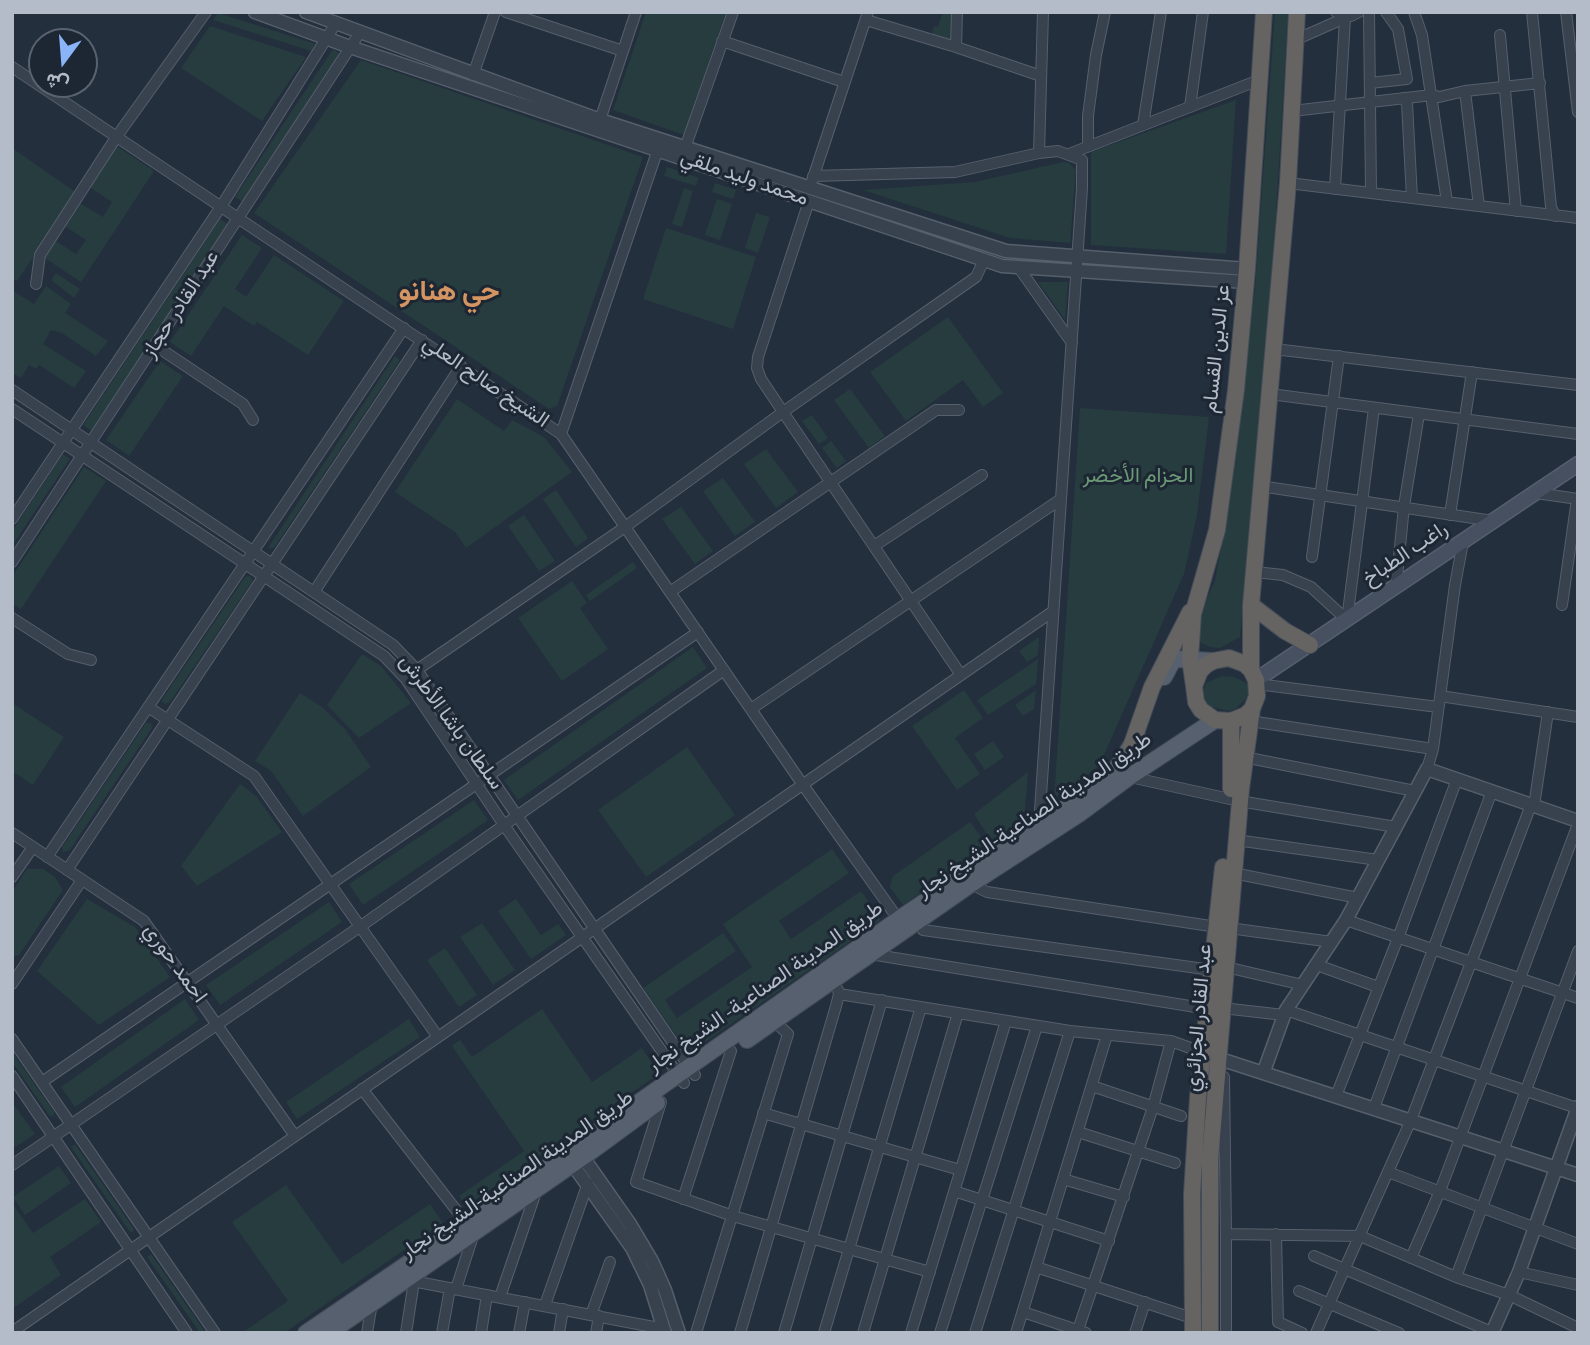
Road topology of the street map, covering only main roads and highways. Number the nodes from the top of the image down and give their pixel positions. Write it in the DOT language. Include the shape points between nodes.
graph roads {
  1 [pos="1264,12"];
  2 [pos="1297,12"];
  3 [pos="1578,464"];
  4 [pos="1196,600"];
  5 [pos="1251,606"];
  6 [pos="1310,645"];
  7 [pos="1190,659"];
  8 [pos="1213,661"];
  9 [pos="1255,678"];
  10 [pos="1194,686"];
  11 [pos="1251,715"];
  12 [pos="1223,721"];
  13 [pos="1131,747"];
  14 [pos="1235,800"];
  15 [pos="908,923"];
  16 [pos="1223,927"];
  17 [pos="1215,1057"];
  18 [pos="687,1075"];
  19 [pos="470,1228"];
  20 [pos="1192,1325"];
  21 [pos="306,1333"];
  22 [pos="329,1333"];
  23 [pos="1210,1333"];
  1 -- 4 [label="highway, عز الدين القسام" via="1236,390 1217,530"];
  2 -- 5 [label="highway" via="1288,183"];
  3 -- 6 [label="main road, راغب الطباخ"];
  4 -- 7 [label="highway, عز الدين القسام"];
  4 -- 13 [label="highway" via="1159,671"];
  5 -- 6 [label="highway"];
  5 -- 9 [label="highway"];
  6 -- 9 [label="main road, راغب الطباخ"];
  7 -- 8 [label="main road"];
  7 -- 10 [label="highway, عز الدين القسام"];
  7 -- 13 [label="main road, طريق المدينة الصناعية- الشيخ نجار" via="1177,659 1170,665"];
  8 -- 9 [label="highway" via="1229,658 1245,664"];
  8 -- 10 [label="highway" via="1200,671"];
  9 -- 11 [label="highway" via="1257,696"];
  10 -- 12 [label="highway" via="1201,710"];
  11 -- 12 [label="highway"];
  11 -- 14 [label="highway, عبد القادر الجزائري"];
  12 -- 14 [label="highway, عبد القادر الجزائري"];
  12 -- 15 [label="main road, طريق المدينة الصناعية-الشيخ نجار" via="1129,777"];
  13 -- 15 [label="main road, طريق المدينة الصناعية- الشيخ نجار" via="1104,780"];
  14 -- 16 [label="highway, عبد القادر الجزائري"];
  14 -- 16 [label="highway, عبد القادر الجزائري" via="1233,873"];
  15 -- 18 [label="main road, طريق المدينة الصناعية- الشيخ نجار"];
  15 -- 18 [label="main road, طريق المدينة الصناعية-الشيخ نجار" via="836,987"];
  16 -- 17 [label="highway, عبد القادر الجزائري"];
  17 -- 20 [label="highway, عبد القادر الجزائري" via="1198,1097"];
  17 -- 23 [label="highway, عبد القادر الجزائري"];
  18 -- 19 [label="main road, طريق المدينة الصناعية- الشيخ نجار"];
  18 -- 19 [label="main road, طريق المدينة الصناعية-الشيخ نجار" via="663,1099 537,1190"];
  19 -- 21 [label="main road, طريق المدينة الصناعية- الشيخ نجار"];
  19 -- 22 [label="main road, طريق المدينة الصناعية-الشيخ نجار" via="411,1280"];
}
